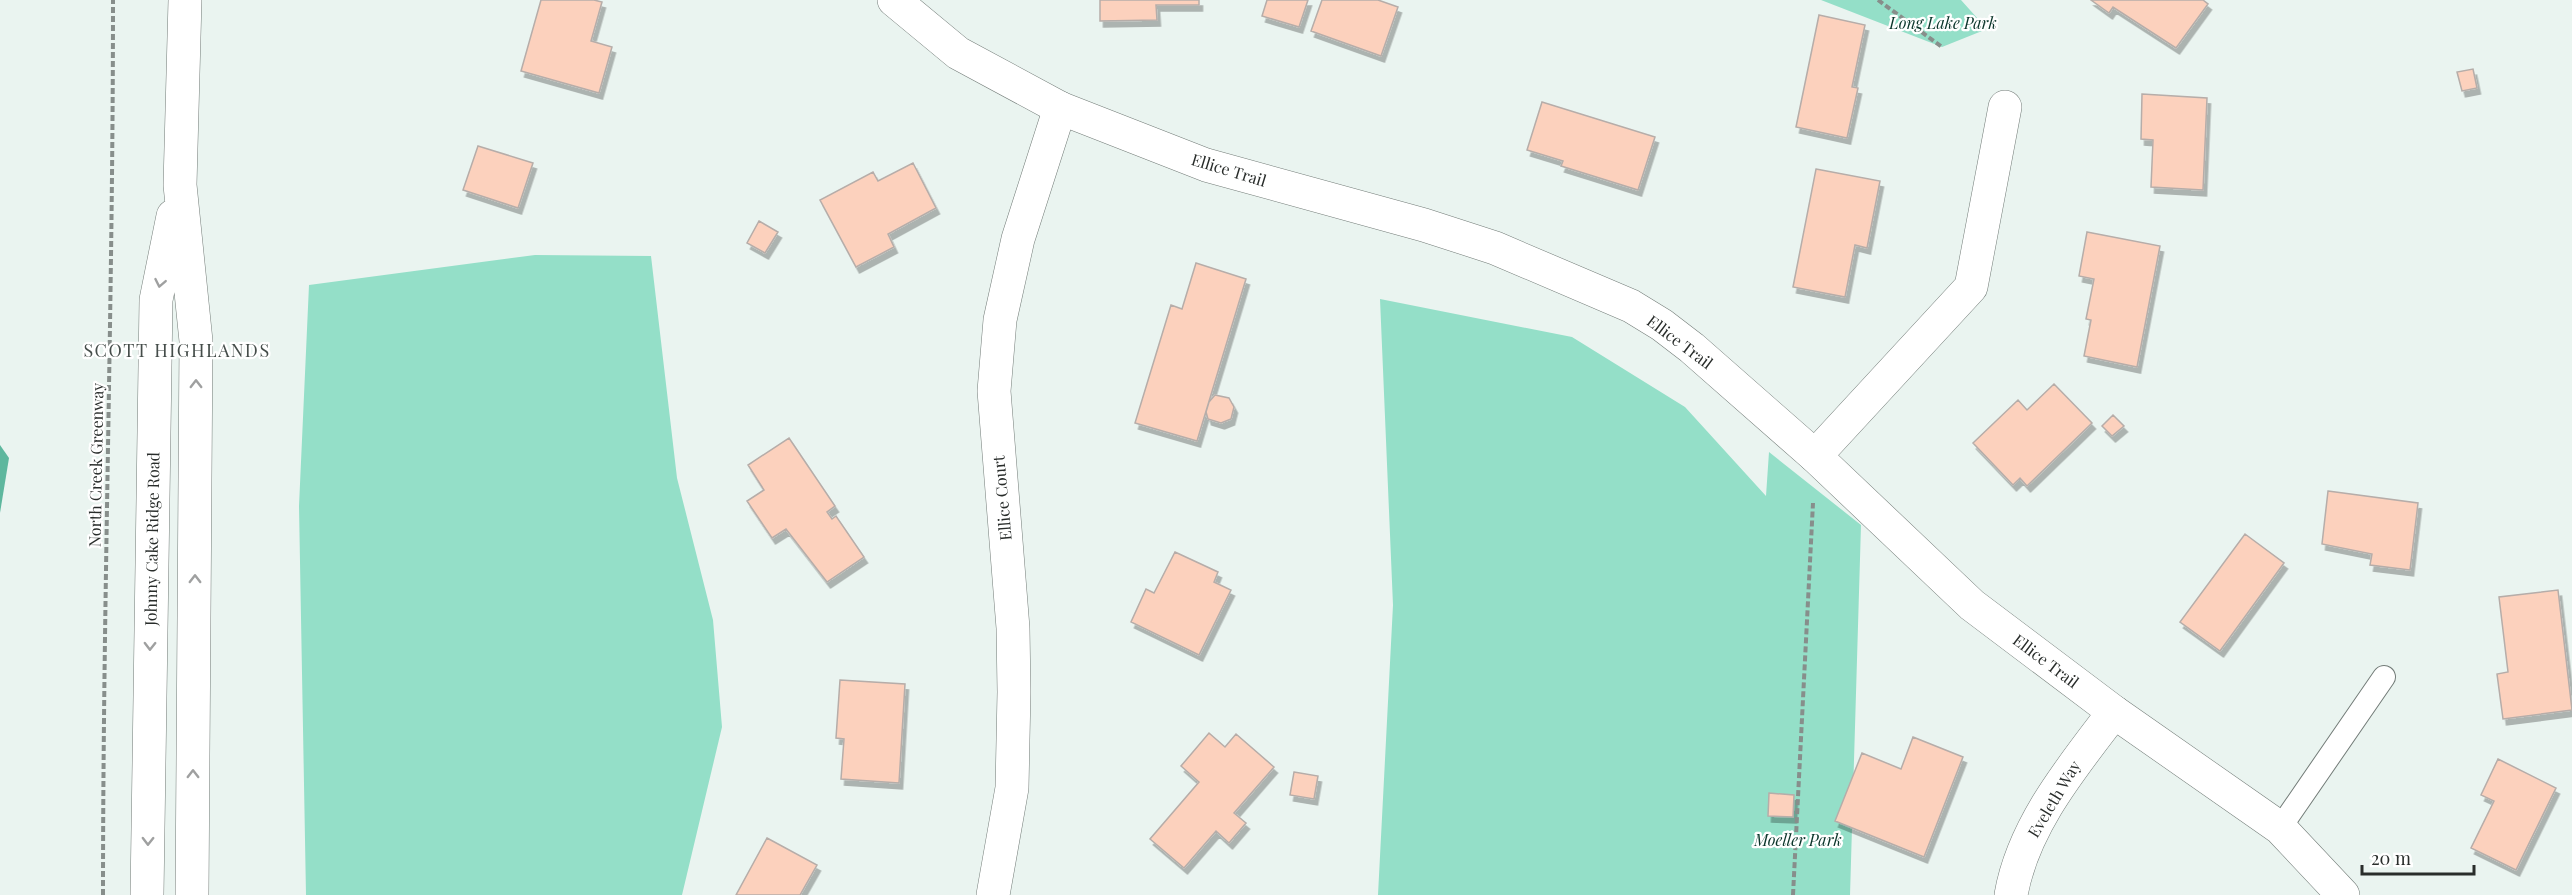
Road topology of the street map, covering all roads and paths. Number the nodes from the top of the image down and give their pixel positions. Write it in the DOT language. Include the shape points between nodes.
graph roads {
  1 [pos="113,0"];
  2 [pos="184,0"];
  3 [pos="894,0"];
  4 [pos="1878,0"];
  5 [pos="1942,47"];
  6 [pos="2005,107"];
  7 [pos="1060,108"];
  8 [pos="180,185"];
  9 [pos="1815,456"];
  10 [pos="2384,677"];
  11 [pos="2114,712"];
  12 [pos="2280,828"];
  13 [pos="103,895"];
  14 [pos="147,895"];
  15 [pos="192,895"];
  16 [pos="993,895"];
  17 [pos="1793,895"];
  18 [pos="2011,895"];
  19 [pos="2343,895"];
  1 -- 13 [label="path, North Creek Greenway"];
  2 -- 8 [label="street, Johnny Cake Ridge Road"];
  3 -- 7 [label="street, Ellice Trail" via="958,53"];
  4 -- 5 [label="path"];
  6 -- 9 [label="street" via="1971,287"];
  7 -- 9 [label="street, Ellice Trail" via="1206,165 1495,248 1630,306 1692,348"];
  7 -- 16 [label="street, Ellice Court" via="1018,239 1000,320 994,391 1013,628 1014,692 1012,788"];
  8 -- 14 [label="street, Johnny Cake Ridge Road, one-way" via="156,300"];
  15 -- 8 [label="street, Johnny Cake Ridge Road, one-way" via="196,341"];
  9 -- 11 [label="street, Ellice Trail" via="1972,605"];
  9 -- 17 [label="path"];
  10 -- 12 [label="lane"];
  11 -- 12 [label="street, Ellice Trail"];
  11 -- 18 [label="street, Eveleth Way" via="2076,761 2030,836"];
  12 -- 19 [label="street, Ellice Trail"];
}
